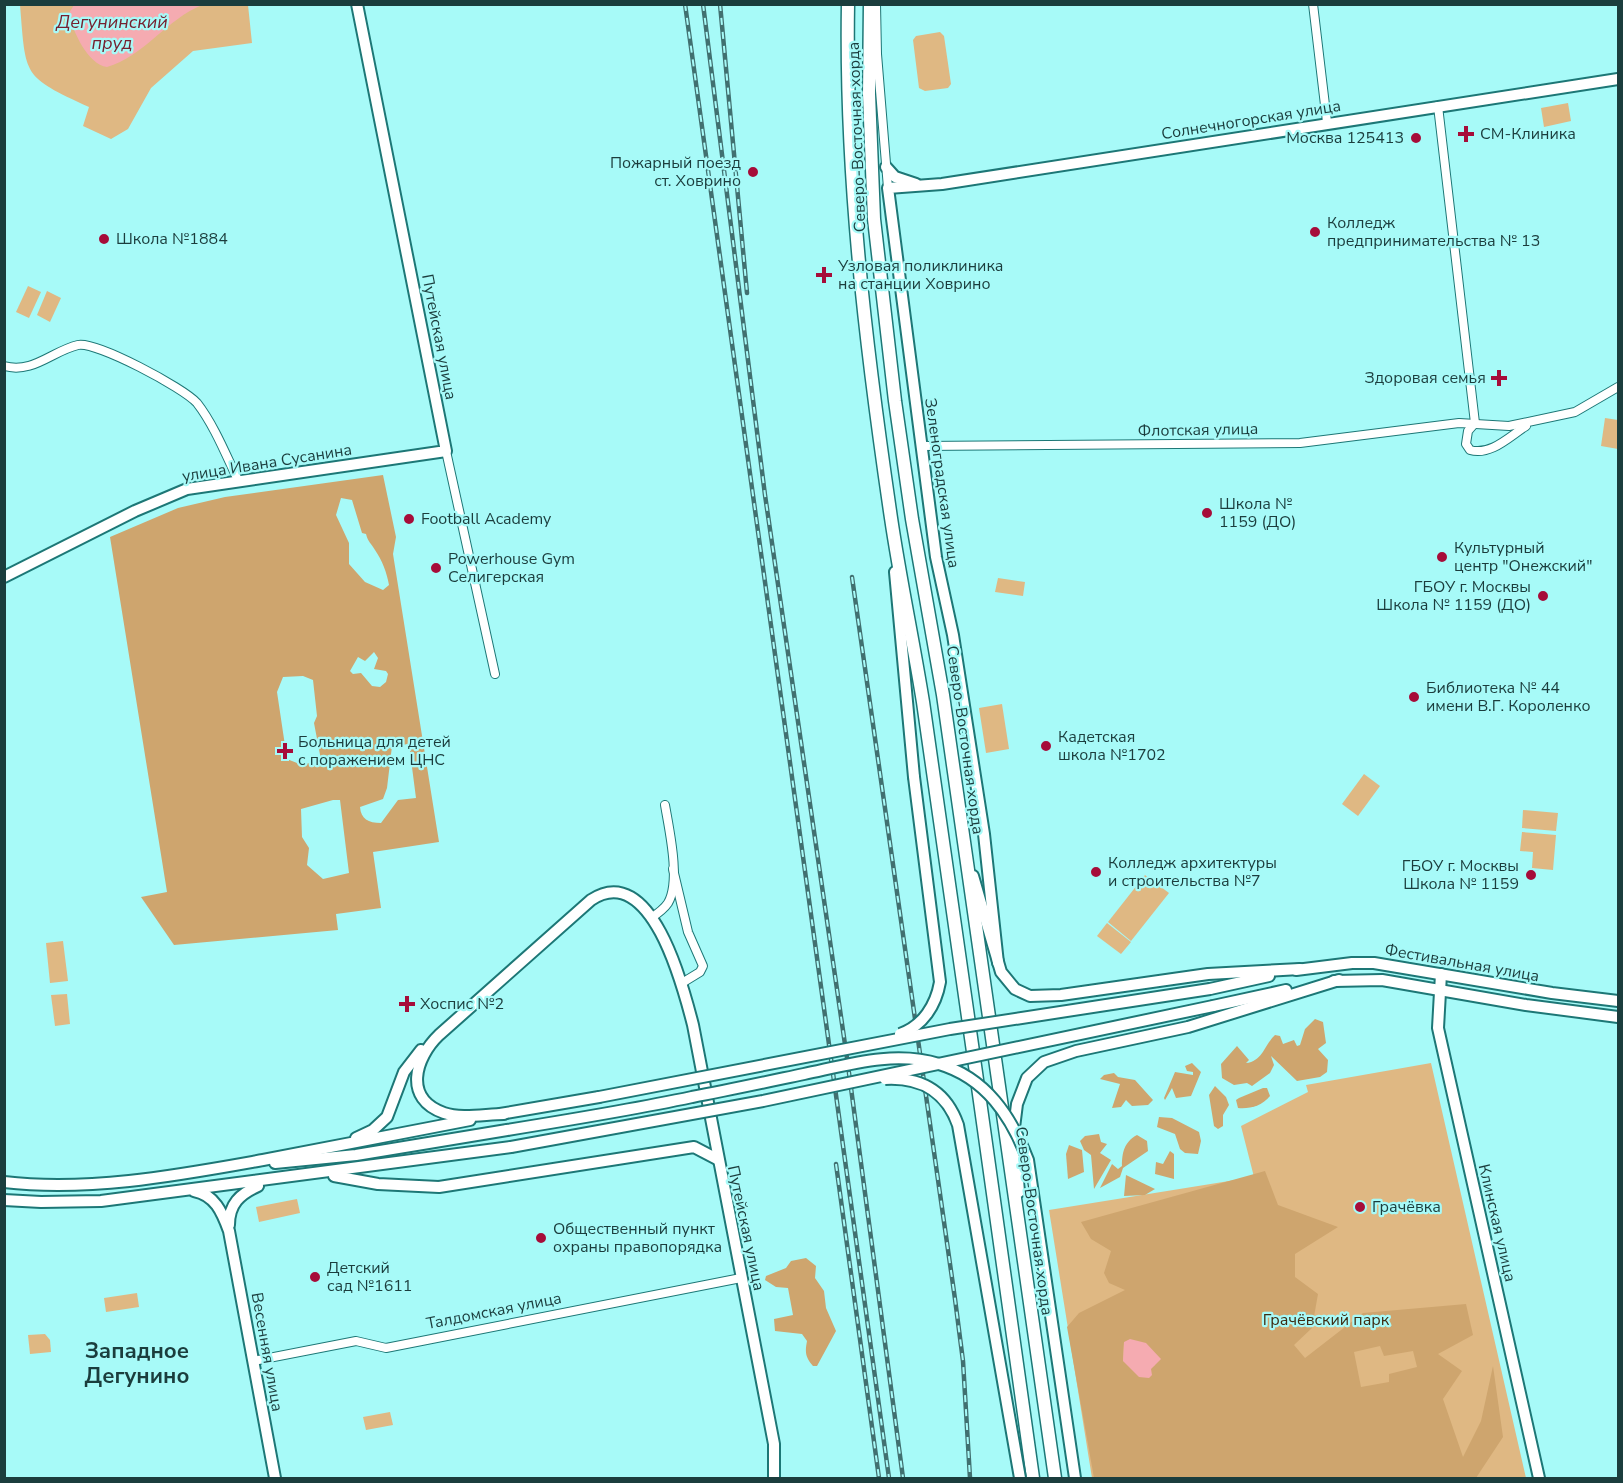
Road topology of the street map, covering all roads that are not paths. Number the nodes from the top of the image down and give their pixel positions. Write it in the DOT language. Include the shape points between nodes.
graph roads {
  1 [pos="357,4"];
  2 [pos="848,4"];
  3 [pos="870,4"];
  4 [pos="876,4"];
  5 [pos="1313,4"];
  6 [pos="1618,79"];
  7 [pos="1438,106"];
  8 [pos="1327,122"];
  9 [pos="886,167"];
  10 [pos="922,185"];
  11 [pos="888,189"];
  12 [pos="4,366"];
  13 [pos="1618,387"];
  14 [pos="1474,423"];
  15 [pos="1531,423"];
  16 [pos="921,446"];
  17 [pos="446,451"];
  18 [pos="238,480"];
  19 [pos="891,521"];
  20 [pos="4,577"];
  21 [pos="495,674"];
  22 [pos="956,796"];
  23 [pos="665,805"];
  24 [pos="673,869"];
  25 [pos="651,918"];
  26 [pos="998,963"];
  27 [pos="1300,969"];
  28 [pos="1441,974"];
  29 [pos="1339,981"];
  30 [pos="682,983"];
  31 [pos="1440,990"];
  32 [pos="1618,1001"];
  33 [pos="1618,1017"];
  34 [pos="440,1035"];
  35 [pos="858,1047"];
  36 [pos="855,1081"];
  37 [pos="504,1113"];
  38 [pos="345,1144"];
  39 [pos="717,1159"];
  40 [pos="215,1168"];
  41 [pos="321,1174"];
  42 [pos="165,1175"];
  43 [pos="270,1180"];
  44 [pos="4,1182"];
  45 [pos="191,1190"];
  46 [pos="168,1193"];
  47 [pos="4,1200"];
  48 [pos="229,1231"];
  49 [pos="1025,1272"];
  50 [pos="741,1278"];
  51 [pos="253,1361"];
  52 [pos="275,1479"];
  53 [pos="774,1479"];
  54 [pos="1020,1479"];
  55 [pos="1033,1479"];
  56 [pos="1055,1479"];
  57 [pos="1075,1479"];
  58 [pos="1539,1479"];
  1 -- 17 [label="main road, Путейская улица"];
  2 -- 19 [label="main road, Северо-Восточная хорда" via="848,113 854,221"];
  3 -- 22 [label="main road, Северо-Восточная хорда" via="874,219 912,519 943,695"];
  4 -- 9 [label="street, Зеленоградская улица"];
  5 -- 8 [label="street"];
  6 -- 7 [label="main road, Солнечногорская улица"];
  7 -- 8 [label="main road, Солнечногорская улица"];
  7 -- 14 [label="street"];
  8 -- 10 [label="main road, Солнечногорская улица"];
  9 -- 10 [label="main road" via="895,177"];
  9 -- 11 [label="street, Зеленоградская улица"];
  10 -- 11 [label="main road, Солнечногорская улица"];
  11 -- 16 [label="main road, Зеленоградская улица"];
  12 -- 18 [label="street" via="28,367 82,345 105,352 192,398"];
  13 -- 15 [label="street, Флотская улица" via="1575,412"];
  14 -- 15 [label="street, Флотская улица"];
  14 -- 15 [label="street, Флотская улица" via="1466,444 1470,450 1481,452"];
  14 -- 16 [label="street, Флотская улица" via="1300,443"];
  16 -- 26 [label="main road, Зеленоградская улица" via="984,834"];
  17 -- 18 [label="main road, улица Ивана Сусанина"];
  17 -- 21 [label="street, Путейская улица"];
  18 -- 20 [label="main road, улица Ивана Сусанина" via="197,486 168,496"];
  19 -- 35 [label="main road, bridge" via="907,716 940,982 921,1022 906,1032"];
  19 -- 55 [label="main road, Северо-Восточная хорда" via="922,699"];
  22 -- 26 [label="main road"];
  22 -- 49 [label="main road, Северо-Восточная хорда"];
  23 -- 24 [label="street"];
  24 -- 25 [label="street" via="669,901"];
  24 -- 30 [label="street" via="688,932 703,966"];
  25 -- 30 [label="main road, Путейская улица"];
  25 -- 34 [label="main road, Путейская улица" via="629,896 615,890 600,894"];
  26 -- 27 [label="main road" via="1004,978 1021,993 1037,997 1208,974"];
  27 -- 28 [label="main road, Фестивальная улица" via="1374,963"];
  27 -- 35 [label="main road, bridge" via="1210,989"];
  28 -- 31 [label="main road, Клинская улица"];
  28 -- 32 [label="main road, Фестивальная улица"];
  29 -- 31 [label="main road, Фестивальная улица" via="1367,979"];
  29 -- 36 [label="main road, bridge"];
  29 -- 49 [label="main road" via="1215,1019 1068,1053 1044,1062 1032,1072 1023,1084 1017,1104 1014,1135"];
  30 -- 39 [label="main road, Путейская улица"];
  31 -- 33 [label="main road, Фестивальная улица"];
  31 -- 58 [label="main road, Клинская улица" via="1437,1028"];
  34 -- 37 [label="main road" via="423,1053 417,1070 419,1089 429,1104 445,1114"];
  34 -- 38 [label="main road" via="410,1062 383,1121"];
  35 -- 37 [label="main road, bridge"];
  36 -- 41 [label="main road, bridge" via="511,1147"];
  36 -- 54 [label="main road, bridge" via="916,1081 940,1094 955,1116"];
  37 -- 38 [label="main road"];
  38 -- 40 [label="main road"];
  39 -- 41 [label="main road" via="694,1147 421,1188"];
  39 -- 50 [label="main road, Путейская улица"];
  40 -- 42 [label="main road"];
  40 -- 57 [label="main road, bridge" via="356,1155 684,1099 880,1059 924,1060 956,1070 999,1104 1010,1118 1028,1160"];
  41 -- 43 [label="main road"];
  42 -- 44 [label="main road" via="75,1184"];
  42 -- 46 [label="street"];
  43 -- 45 [label="main road"];
  43 -- 48 [label="main road, Весенняя улица" via="247,1190 235,1201"];
  45 -- 46 [label="main road"];
  45 -- 48 [label="main road, Весенняя улица" via="213,1201"];
  46 -- 47 [label="main road" via="77,1202"];
  48 -- 51 [label="main road, Весенняя улица"];
  49 -- 56 [label="main road, Северо-Восточная хорда"];
  50 -- 51 [label="street, Талдомская улица" via="386,1348 356,1341"];
  50 -- 53 [label="main road, Путейская улица" via="774,1444"];
  51 -- 52 [label="main road, Весенняя улица"];
}
